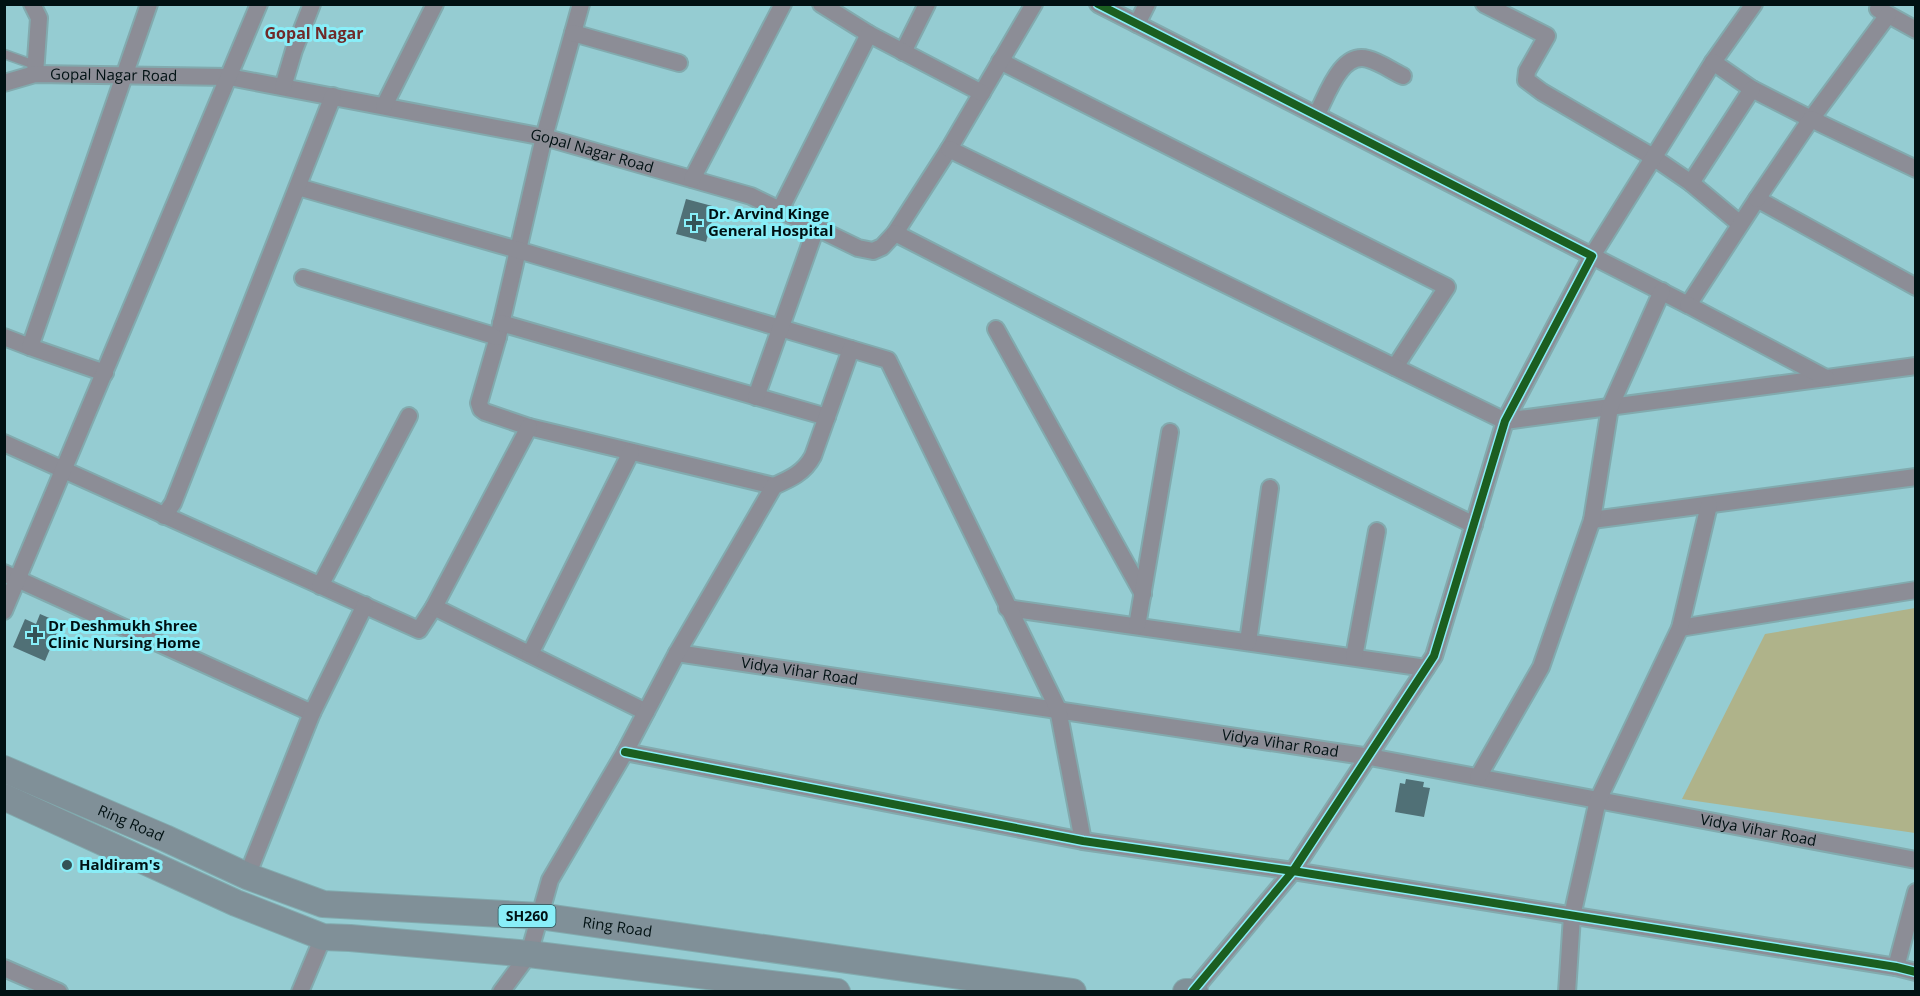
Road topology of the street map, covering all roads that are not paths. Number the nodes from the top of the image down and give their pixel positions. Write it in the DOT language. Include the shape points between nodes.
graph roads {
  1 [pos="32,4"];
  2 [pos="149,4"];
  3 [pos="259,4"];
  4 [pos="312,4"];
  5 [pos="435,4"];
  6 [pos="581,4"];
  7 [pos="783,4"];
  8 [pos="821,4"];
  9 [pos="927,4"];
  10 [pos="1034,4"];
  11 [pos="1098,4"];
  12 [pos="1147,4"];
  13 [pos="1484,4"];
  14 [pos="1754,4"];
  15 [pos="1137,24"];
  16 [pos="1916,30"];
  17 [pos="573,33"];
  18 [pos="869,34"];
  19 [pos="903,52"];
  20 [pos="4,54"];
  21 [pos="1000,61"];
  22 [pos="1713,62"];
  23 [pos="680,63"];
  24 [pos="35,69"];
  25 [pos="124,74"];
  26 [pos="1403,76"];
  27 [pos="228,77"];
  28 [pos="4,83"];
  29 [pos="283,87"];
  30 [pos="1752,89"];
  31 [pos="982,93"];
  32 [pos="333,96"];
  33 [pos="384,106"];
  34 [pos="1317,114"];
  35 [pos="1811,119"];
  36 [pos="544,137"];
  37 [pos="949,149"];
  38 [pos="1653,157"];
  39 [pos="1916,169"];
  40 [pos="692,179"];
  41 [pos="1691,183"];
  42 [pos="298,187"];
  43 [pos="1757,199"];
  44 [pos="780,210"];
  45 [pos="1740,224"];
  46 [pos="816,228"];
  47 [pos="895,234"];
  48 [pos="518,250"];
  49 [pos="1592,256"];
  50 [pos="303,278"];
  51 [pos="1916,287"];
  52 [pos="1662,291"];
  53 [pos="1688,304"];
  54 [pos="780,328"];
  55 [pos="996,329"];
  56 [pos="499,330"];
  57 [pos="4,337"];
  58 [pos="30,347"];
  59 [pos="852,349"];
  60 [pos="1916,366"];
  61 [pos="1395,367"];
  62 [pos="105,373"];
  63 [pos="1826,378"];
  64 [pos="756,397"];
  65 [pos="1610,407"];
  66 [pos="408,416"];
  67 [pos="827,417"];
  68 [pos="1505,421"];
  69 [pos="529,427"];
  70 [pos="1170,432"];
  71 [pos="4,443"];
  72 [pos="631,452"];
  73 [pos="64,471"];
  74 [pos="1916,477"];
  75 [pos="774,486"];
  76 [pos="1270,488"];
  77 [pos="1709,504"];
  78 [pos="164,516"];
  79 [pos="1592,520"];
  80 [pos="1473,525"];
  81 [pos="1377,531"];
  82 [pos="12,576"];
  83 [pos="320,586"];
  84 [pos="1916,590"];
  85 [pos="1143,594"];
  86 [pos="365,605"];
  87 [pos="434,607"];
  88 [pos="1007,608"];
  89 [pos="4,611"];
  90 [pos="1137,626"];
  91 [pos="1680,628"];
  92 [pos="1248,642"];
  93 [pos="677,653"];
  94 [pos="530,654"];
  95 [pos="1354,657"];
  96 [pos="1426,668"];
  97 [pos="1058,709"];
  98 [pos="646,712"];
  99 [pos="312,713"];
  100 [pos="625,753"];
  101 [pos="1370,756"];
  102 [pos="4,769"];
  103 [pos="1478,777"];
  104 [pos="4,797"];
  105 [pos="1598,800"];
  106 [pos="1083,841"];
  107 [pos="1916,860"];
  108 [pos="1293,872"];
  109 [pos="247,876"];
  110 [pos="1916,892"];
  111 [pos="539,916"];
  112 [pos="1572,916"];
  113 [pos="322,937"];
  114 [pos="529,954"];
  115 [pos="1896,967"];
  116 [pos="4,968"];
  117 [pos="1916,972"];
  118 [pos="1194,991"];
  119 [pos="59,992"];
  120 [pos="300,992"];
  121 [pos="501,992"];
  122 [pos="837,992"];
  123 [pos="1073,992"];
  124 [pos="1186,992"];
  125 [pos="1567,992"];
  1 -- 24 [label="street" via="39,18"];
  2 -- 25 [label="street"];
  3 -- 27 [label="street"];
  4 -- 29 [label="street"];
  5 -- 33 [label="street"];
  6 -- 17 [label="street"];
  7 -- 40 [label="street"];
  8 -- 18 [label="street"];
  9 -- 19 [label="street"];
  10 -- 21 [label="street, Gopal Nagar Road"];
  11 -- 15 [label="street"];
  12 -- 15 [label="street"];
  13 -- 38 [label="street" via="1547,36 1526,80"];
  14 -- 22 [label="street"];
  15 -- 34 [label="street"];
  16 -- 35 [label="street" via="1883,12"];
  17 -- 23 [label="street"];
  17 -- 36 [label="street"];
  18 -- 19 [label="street"];
  18 -- 44 [label="street"];
  19 -- 31 [label="street"];
  20 -- 24 [label="lane"];
  21 -- 31 [label="street, Gopal Nagar Road"];
  21 -- 61 [label="street" via="1447,287"];
  22 -- 30 [label="street"];
  22 -- 38 [label="street"];
  24 -- 25 [label="street, Gopal Nagar Road"];
  24 -- 28 [label="street, Gopal Nagar Road"];
  25 -- 27 [label="street, Gopal Nagar Road"];
  25 -- 58 [label="street"];
  26 -- 34 [label="street" via="1367,58 1354,59 1341,67"];
  27 -- 29 [label="street, Gopal Nagar Road"];
  27 -- 62 [label="street"];
  29 -- 32 [label="street, Gopal Nagar Road"];
  30 -- 35 [label="street"];
  30 -- 41 [label="street"];
  31 -- 37 [label="street, Gopal Nagar Road"];
  32 -- 33 [label="street, Gopal Nagar Road"];
  32 -- 42 [label="street"];
  33 -- 36 [label="street, Gopal Nagar Road"];
  34 -- 49 [label="street"];
  35 -- 39 [label="street"];
  35 -- 43 [label="street"];
  36 -- 40 [label="street, Gopal Nagar Road"];
  36 -- 48 [label="street"];
  37 -- 47 [label="street, Gopal Nagar Road"];
  37 -- 61 [label="street"];
  38 -- 41 [label="street"];
  38 -- 49 [label="street"];
  40 -- 44 [label="street, Gopal Nagar Road" via="751,196"];
  41 -- 45 [label="street"];
  42 -- 48 [label="street"];
  42 -- 78 [label="street"];
  43 -- 45 [label="street"];
  43 -- 51 [label="street"];
  44 -- 46 [label="street, Gopal Nagar Road"];
  45 -- 53 [label="street"];
  46 -- 47 [label="street, Gopal Nagar Road" via="873,251"];
  46 -- 54 [label="street"];
  47 -- 80 [label="street"];
  48 -- 54 [label="street"];
  48 -- 56 [label="street"];
  49 -- 52 [label="street"];
  49 -- 68 [label="street"];
  50 -- 56 [label="street"];
  52 -- 53 [label="street"];
  52 -- 65 [label="street"];
  53 -- 63 [label="street"];
  54 -- 59 [label="street"];
  54 -- 64 [label="street"];
  55 -- 85 [label="street"];
  56 -- 64 [label="street"];
  56 -- 69 [label="street" via="479,403 485,412"];
  57 -- 58 [label="street"];
  58 -- 62 [label="street"];
  59 -- 67 [label="street"];
  59 -- 88 [label="street" via="888,360"];
  60 -- 63 [label="street"];
  61 -- 68 [label="street"];
  62 -- 73 [label="street"];
  63 -- 65 [label="street"];
  64 -- 67 [label="street"];
  65 -- 68 [label="street"];
  65 -- 79 [label="street"];
  66 -- 83 [label="street"];
  67 -- 75 [label="street" via="807,466"];
  68 -- 80 [label="street"];
  69 -- 72 [label="street"];
  69 -- 87 [label="street"];
  70 -- 85 [label="street"];
  71 -- 73 [label="street"];
  72 -- 75 [label="street"];
  72 -- 94 [label="street"];
  73 -- 78 [label="street"];
  73 -- 82 [label="street"];
  74 -- 77 [label="street"];
  75 -- 93 [label="street"];
  76 -- 92 [label="street"];
  77 -- 79 [label="street"];
  77 -- 91 [label="street"];
  78 -- 83 [label="street"];
  79 -- 103 [label="street" via="1541,667"];
  80 -- 96 [label="street" via="1434,656"];
  81 -- 95 [label="street"];
  82 -- 89 [label="street"];
  82 -- 99 [label="street"];
  83 -- 86 [label="street"];
  84 -- 91 [label="street"];
  85 -- 90 [label="street"];
  86 -- 87 [label="street" via="419,630"];
  86 -- 99 [label="street"];
  87 -- 94 [label="street"];
  88 -- 90 [label="street"];
  88 -- 97 [label="street"];
  90 -- 92 [label="street"];
  91 -- 105 [label="street"];
  92 -- 95 [label="street"];
  93 -- 97 [label="street, Vidya Vihar Road"];
  93 -- 98 [label="street"];
  94 -- 98 [label="street"];
  95 -- 96 [label="street"];
  96 -- 101 [label="street"];
  97 -- 101 [label="street, Vidya Vihar Road"];
  97 -- 106 [label="street"];
  98 -- 100 [label="street"];
  99 -- 109 [label="street"];
  100 -- 106 [label="street"];
  100 -- 111 [label="street" via="550,880"];
  101 -- 103 [label="street, Vidya Vihar Road"];
  101 -- 108 [label="street"];
  102 -- 109 [label="main road, Ring Road / SH260"];
  103 -- 105 [label="street, Vidya Vihar Road"];
  104 -- 113 [label="main road, Ring Road" via="236,903"];
  105 -- 107 [label="street, Vidya Vihar Road"];
  105 -- 112 [label="street"];
  106 -- 108 [label="street"];
  108 -- 112 [label="street"];
  108 -- 118 [label="street"];
  109 -- 111 [label="main road, Ring Road / SH260" via="323,904"];
  110 -- 115 [label="street"];
  111 -- 114 [label="street"];
  111 -- 123 [label="main road, Ring Road / SH260"];
  112 -- 115 [label="street"];
  112 -- 125 [label="street"];
  113 -- 114 [label="main road, Ring Road"];
  113 -- 120 [label="street"];
  114 -- 121 [label="street"];
  114 -- 122 [label="main road, Ring Road"];
  115 -- 117 [label="street"];
  116 -- 119 [label="street"];
  118 -- 124 [label="main road"];
}
